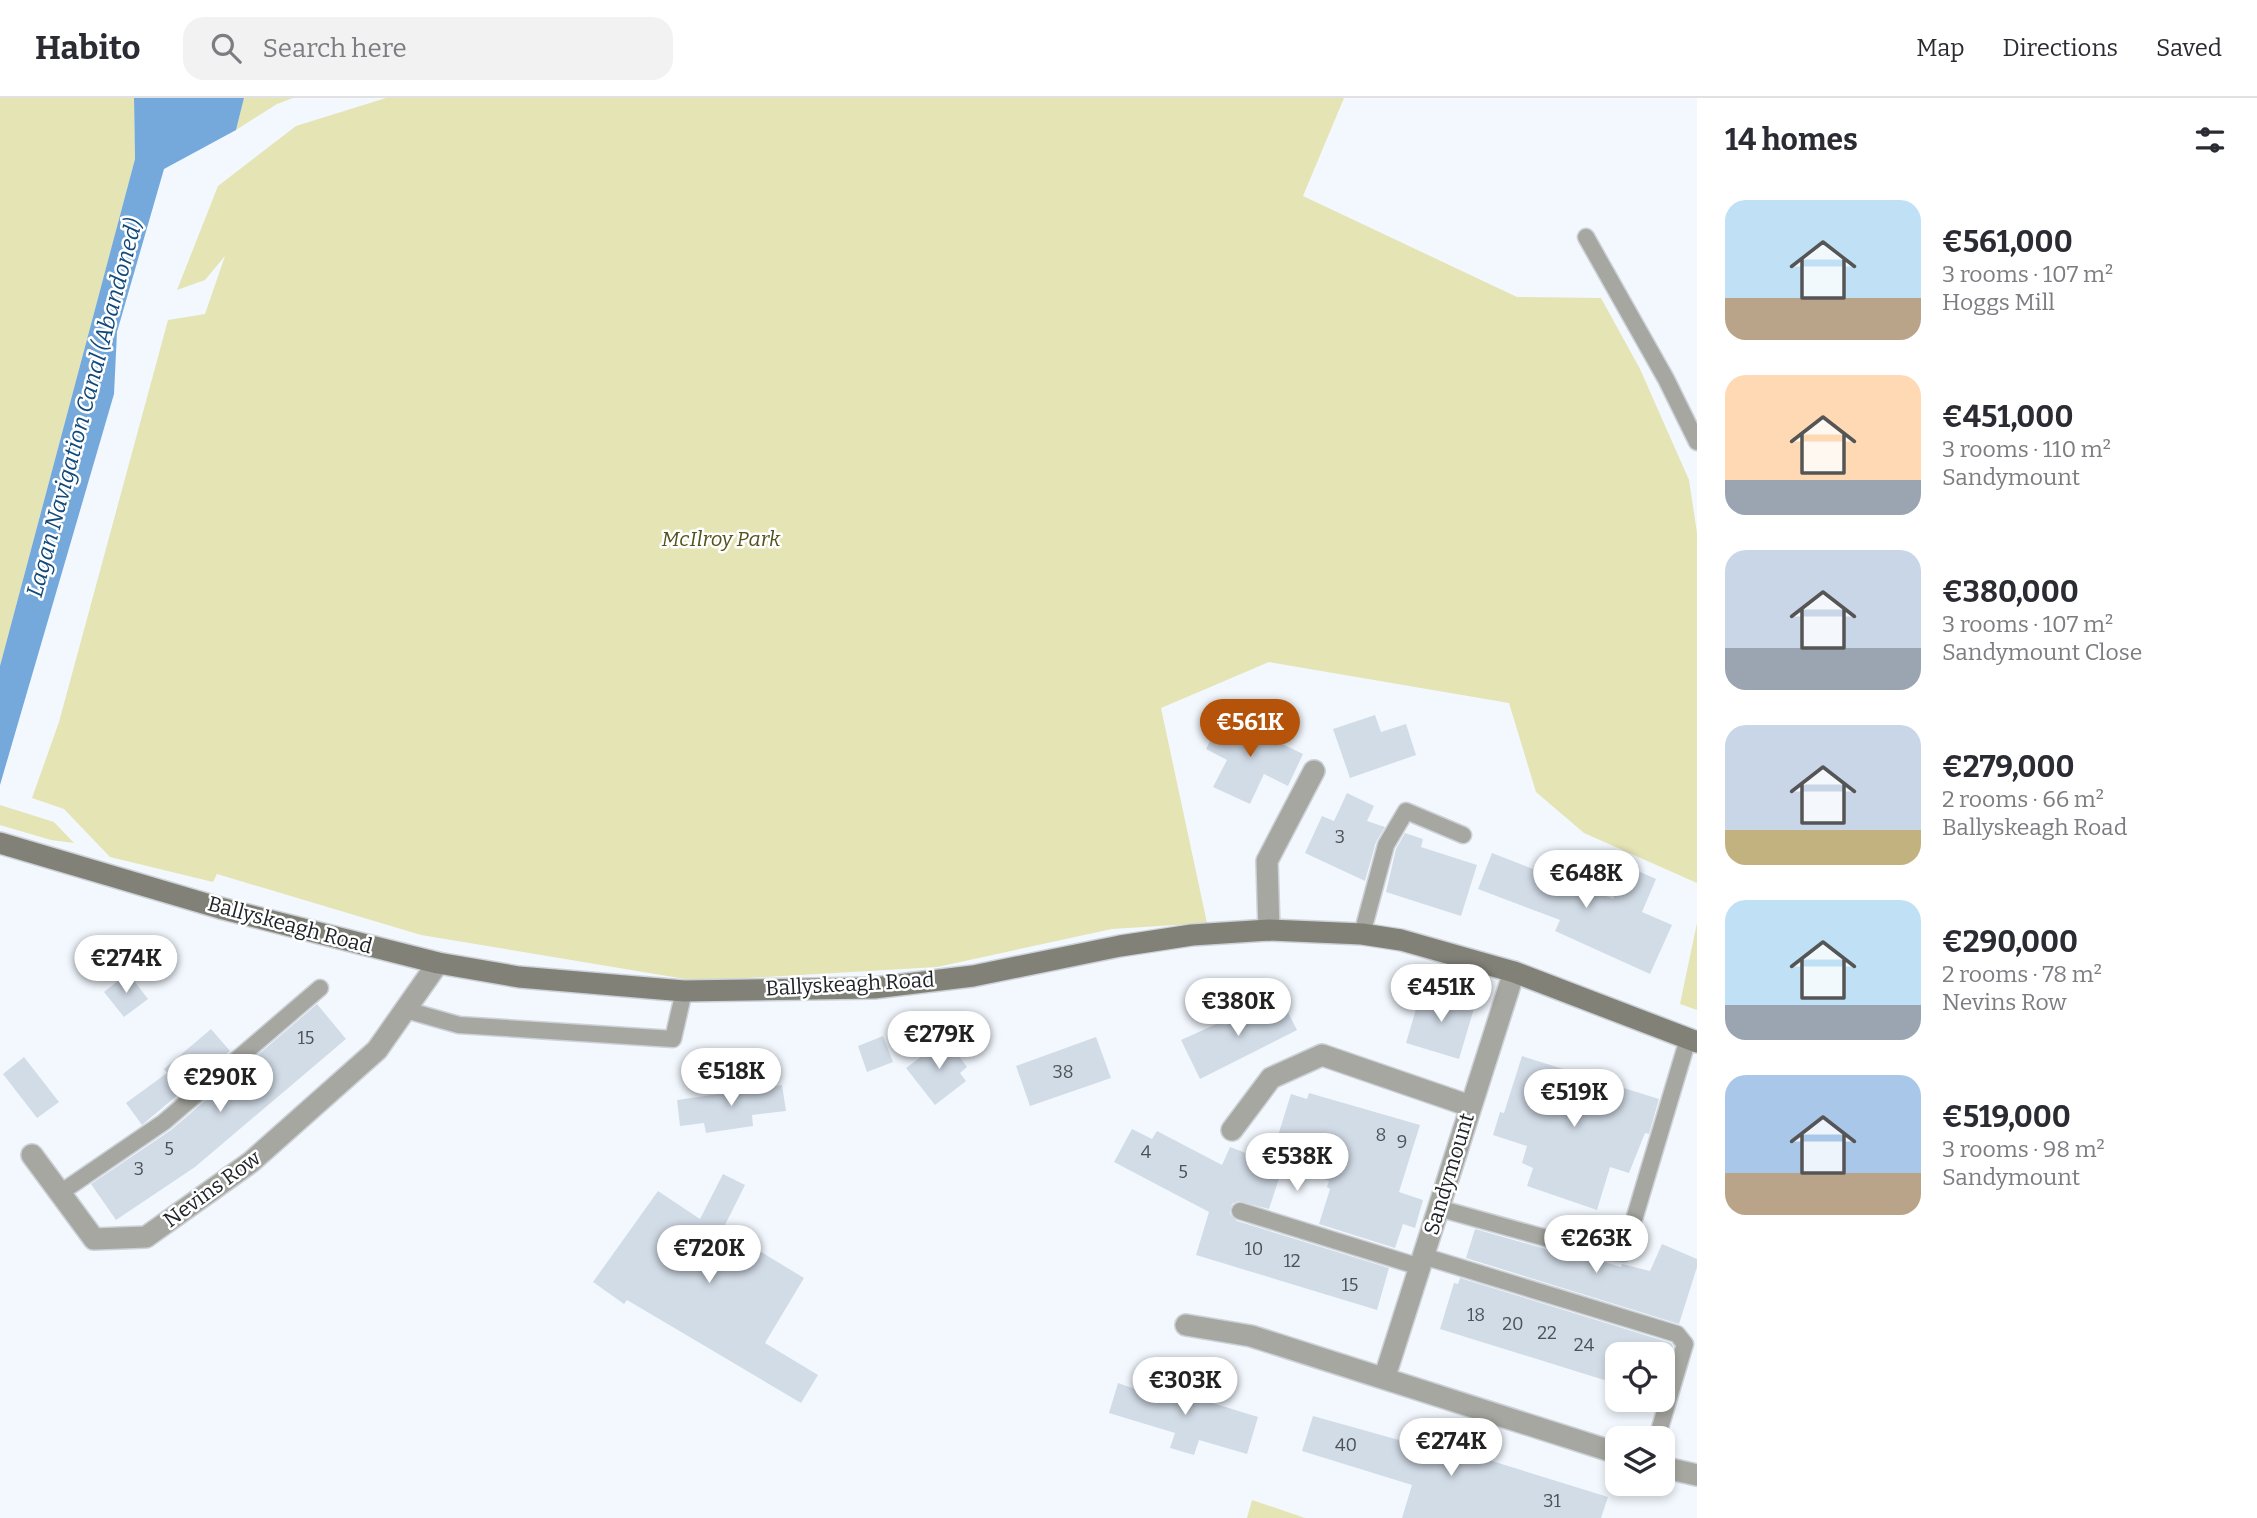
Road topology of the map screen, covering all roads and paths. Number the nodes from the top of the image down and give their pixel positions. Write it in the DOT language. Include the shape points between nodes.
graph roads {
  1 [pos="1586,237"];
  2 [pos="1697,442"];
  3 [pos="1314,771"];
  4 [pos="1462,835"];
  5 [pos="0,843"];
  6 [pos="1269,930"];
  7 [pos="1362,934"];
  8 [pos="438,963"];
  9 [pos="1514,972"];
  10 [pos="320,988"];
  11 [pos="684,991"];
  12 [pos="406,1010"];
  13 [pos="1693,1040"];
  14 [pos="1470,1106"];
  15 [pos="1232,1130"];
  16 [pos="32,1155"];
  17 [pos="60,1193"];
  18 [pos="1438,1208"];
  19 [pos="1240,1211"];
  20 [pos="1421,1262"];
  21 [pos="1186,1325"];
  22 [pos="1385,1376"];
  23 [pos="1661,1426"];
  24 [pos="1605,1448"];
  1 -- 2 [label="lane"];
  3 -- 6 [label="street" via="1267,861"];
  4 -- 7 [label="lane" via="1406,811 1386,845"];
  5 -- 8 [label="main road, Ballyskeagh Road" via="220,908"];
  6 -- 7 [label="main road, Ballyskeagh Road"];
  6 -- 11 [label="main road, Ballyskeagh Road" via="1192,935 972,976 874,988"];
  7 -- 9 [label="main road, Ballyskeagh Road" via="1401,940"];
  8 -- 11 [label="main road, Ballyskeagh Road" via="519,977"];
  8 -- 12 [label="street, Nevins Row"];
  9 -- 13 [label="main road, Ballyskeagh Road"];
  9 -- 14 [label="street, Sandymount"];
  10 -- 17 [label="lane" via="164,1122"];
  11 -- 12 [label="lane" via="673,1039 459,1025"];
  12 -- 17 [label="street, Nevins Row" via="377,1050 251,1162 146,1237 94,1239"];
  13 -- 18 [label="lane" via="1624,1252 1589,1251"];
  14 -- 15 [label="street" via="1322,1055 1271,1078"];
  14 -- 18 [label="street, Sandymount"];
  16 -- 17 [label="street, Nevins Row"];
  18 -- 20 [label="street, Sandymount"];
  19 -- 20 [label="lane"];
  20 -- 22 [label="street, Sandymount"];
  20 -- 23 [label="lane" via="1677,1334 1685,1344"];
  21 -- 22 [label="street" via="1251,1336"];
  22 -- 24 [label="street"];
}
